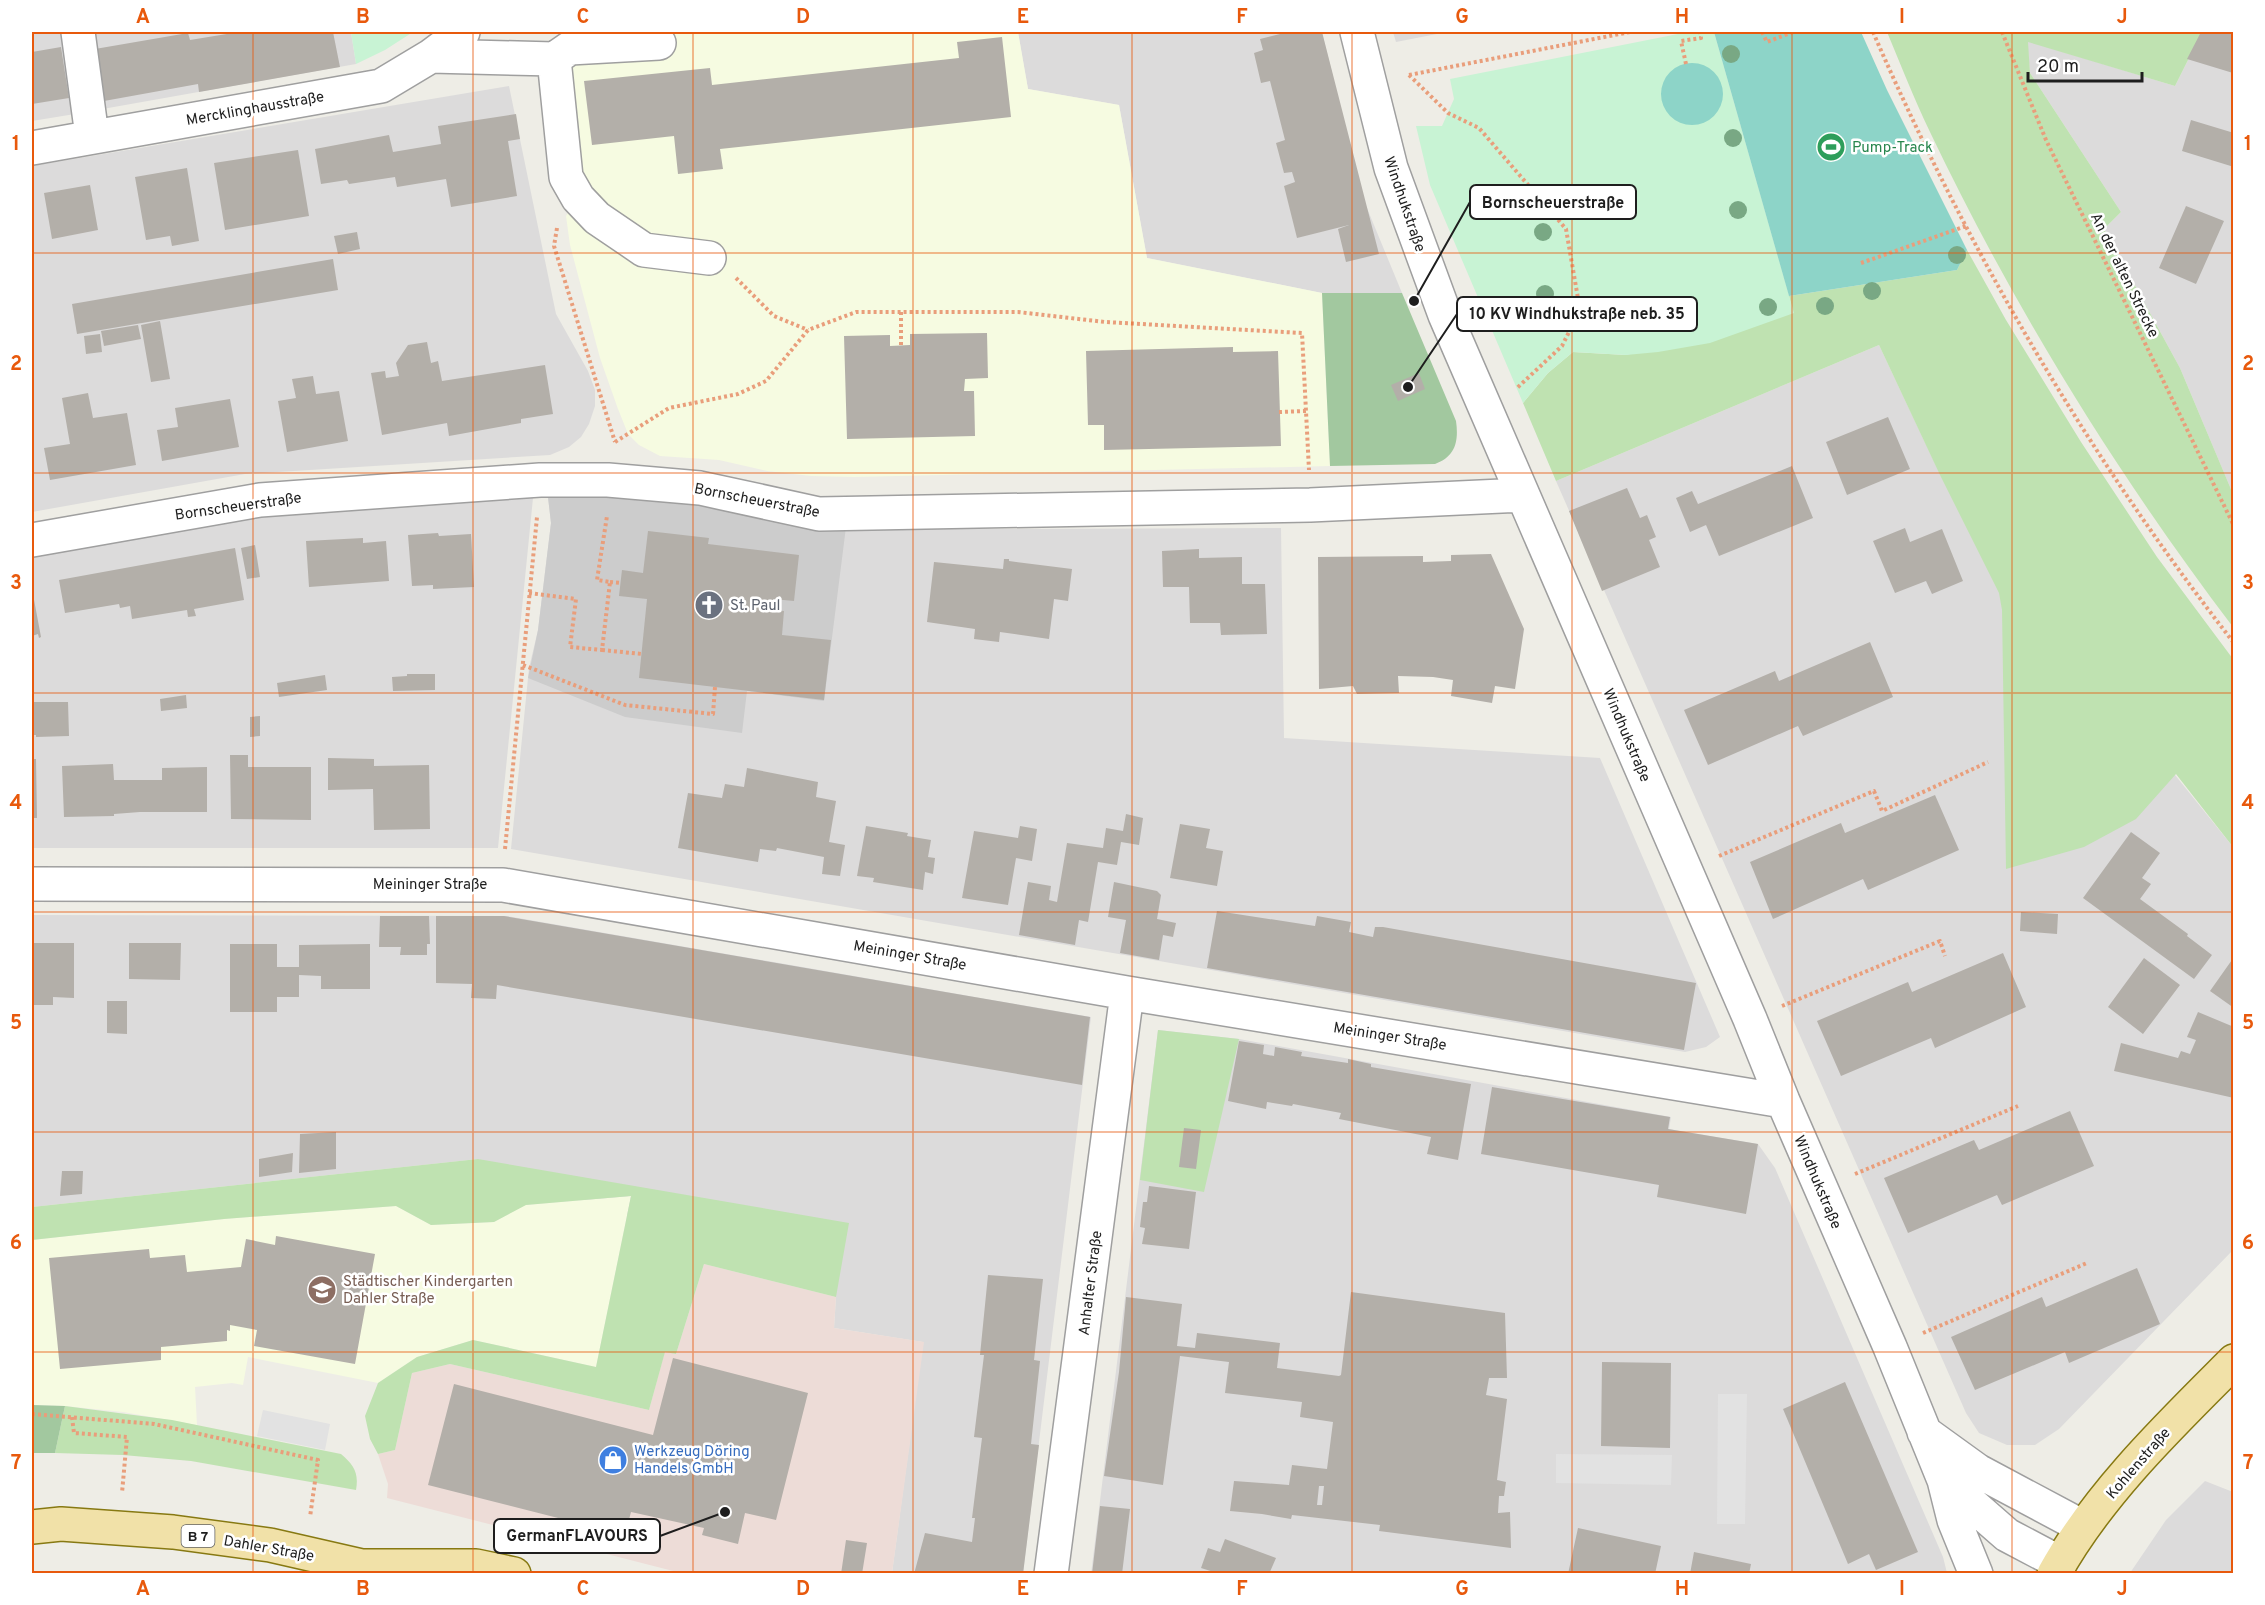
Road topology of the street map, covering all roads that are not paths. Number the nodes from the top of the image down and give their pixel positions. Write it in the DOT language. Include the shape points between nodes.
graph roads {
  1 [pos="78,32"];
  2 [pos="463,32"];
  3 [pos="1357,32"];
  4 [pos="659,43"];
  5 [pos="431,56"];
  6 [pos="554,59"];
  7 [pos="92,136"];
  8 [pos="32,148"];
  9 [pos="709,258"];
  10 [pos="1523,495"];
  11 [pos="32,540"];
  12 [pos="32,884"];
  13 [pos="1127,993"];
  14 [pos="1783,1101"];
  15 [pos="2234,1361"];
  16 [pos="1923,1431"];
  17 [pos="1944,1480"];
  18 [pos="32,1527"];
  19 [pos="2083,1527"];
  20 [pos="2057,1568"];
  21 [pos="370,1570"];
  22 [pos="514,1574"];
  23 [pos="1051,1574"];
  24 [pos="1976,1574"];
  1 -- 7 [label="street"];
  2 -- 5 [label="street, Mercklinghausstraße"];
  3 -- 10 [label="street, Windhukstraße" via="1391,168 1445,315"];
  4 -- 6 [label="street" via="570,48"];
  5 -- 6 [label="street"];
  5 -- 7 [label="street, Mercklinghausstraße" via="381,86"];
  6 -- 9 [label="street" via="566,177 578,198 597,218 645,250"];
  7 -- 8 [label="street, Mercklinghausstraße"];
  10 -- 11 [label="street, Bornscheuerstraße" via="1310,505 819,514 700,488 630,481 540,480 260,500"];
  10 -- 14 [label="street, Windhukstraße"];
  12 -- 13 [label="street, Meininger Straße" via="502,885"];
  13 -- 14 [label="street, Meininger Straße"];
  13 -- 23 [label="street, Anhalter Straße"];
  14 -- 16 [label="street, Windhukstraße"];
  15 -- 19 [label="main road, Kohlenstraße"];
  16 -- 17 [label="street, Windhukstraße"];
  16 -- 19 [label="street" via="1978,1471"];
  17 -- 20 [label="street, Windhukstraße" via="2007,1535"];
  17 -- 24 [label="street, Windhukstraße" via="1954,1520"];
  18 -- 21 [label="main road, Dahler Straße / B 7" via="61,1524 172,1532 270,1545"];
  19 -- 20 [label="main road, Kohlenstraße"];
  21 -- 22 [label="main road, Dahler Straße / B 7" via="476,1566"];
}
